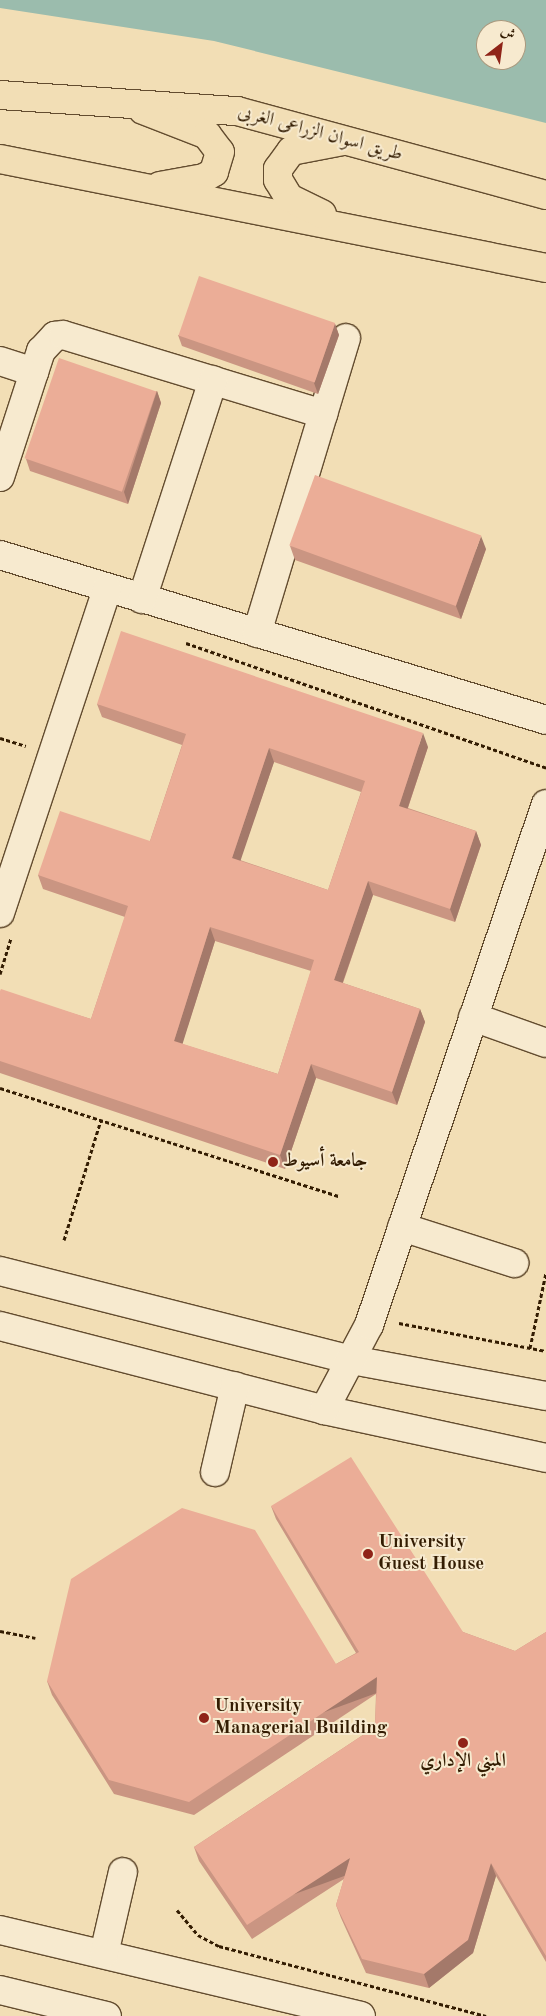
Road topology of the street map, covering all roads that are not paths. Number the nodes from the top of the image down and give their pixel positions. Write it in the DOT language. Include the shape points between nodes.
graph roads {
  1 [pos="0,94"];
  2 [pos="122,103"];
  3 [pos="349,140"];
  4 [pos="0,159"];
  5 [pos="144,189"];
  6 [pos="546,195"];
  7 [pos="346,227"];
  8 [pos="546,268"];
  9 [pos="346,338"];
  10 [pos="0,361"];
  11 [pos="34,372"];
  12 [pos="213,380"];
  13 [pos="323,414"];
  14 [pos="0,477"];
  15 [pos="2,562"];
  16 [pos="107,589"];
  17 [pos="142,599"];
  18 [pos="257,633"];
  19 [pos="546,720"];
  20 [pos="546,804"];
  21 [pos="6,925"];
  22 [pos="474,1017"];
  23 [pos="546,1042"];
  24 [pos="402,1227"];
  25 [pos="514,1263"];
  26 [pos="0,1272"];
  27 [pos="0,1326"];
  28 [pos="352,1360"];
  29 [pos="234,1386"];
  30 [pos="546,1396"];
  31 [pos="324,1410"];
  32 [pos="546,1458"];
  33 [pos="215,1472"];
  34 [pos="123,1872"];
  35 [pos="0,1930"];
  36 [pos="104,1954"];
  37 [pos="0,1990"];
  38 [pos="107,2016"];
  39 [pos="361,2016"];
  1 -- 2 [label="main road, طريق اسوان الزراعى الغربى"];
  2 -- 3 [label="main road, طريق اسوان الزراعى الغربى" via="237,111"];
  2 -- 5 [label="main road" via="207,135 220,152 214,172 204,178"];
  3 -- 6 [label="main road, طريق اسوان الزراعى الغربى"];
  3 -- 7 [label="main road" via="291,151 278,169 278,180 289,198"];
  4 -- 5 [label="main road"];
  5 -- 7 [label="main road"];
  7 -- 8 [label="main road"];
  9 -- 13 [label="lane"];
  10 -- 11 [label="lane"];
  11 -- 12 [label="lane" via="44,345 63,335"];
  11 -- 14 [label="lane"];
  12 -- 13 [label="lane"];
  12 -- 17 [label="lane"];
  13 -- 18 [label="lane"];
  15 -- 16 [label="lane"];
  16 -- 17 [label="lane"];
  16 -- 21 [label="lane"];
  17 -- 18 [label="lane"];
  18 -- 19 [label="lane"];
  20 -- 22 [label="lane"];
  22 -- 23 [label="lane"];
  22 -- 24 [label="lane"];
  24 -- 25 [label="lane"];
  24 -- 28 [label="lane" via="372,1318"];
  26 -- 28 [label="lane"];
  27 -- 29 [label="lane"];
  28 -- 30 [label="lane"];
  28 -- 31 [label="lane"];
  29 -- 31 [label="lane"];
  29 -- 33 [label="lane"];
  31 -- 32 [label="lane"];
  34 -- 36 [label="lane"];
  35 -- 36 [label="lane"];
  36 -- 39 [label="lane"];
  37 -- 38 [label="lane"];
}
